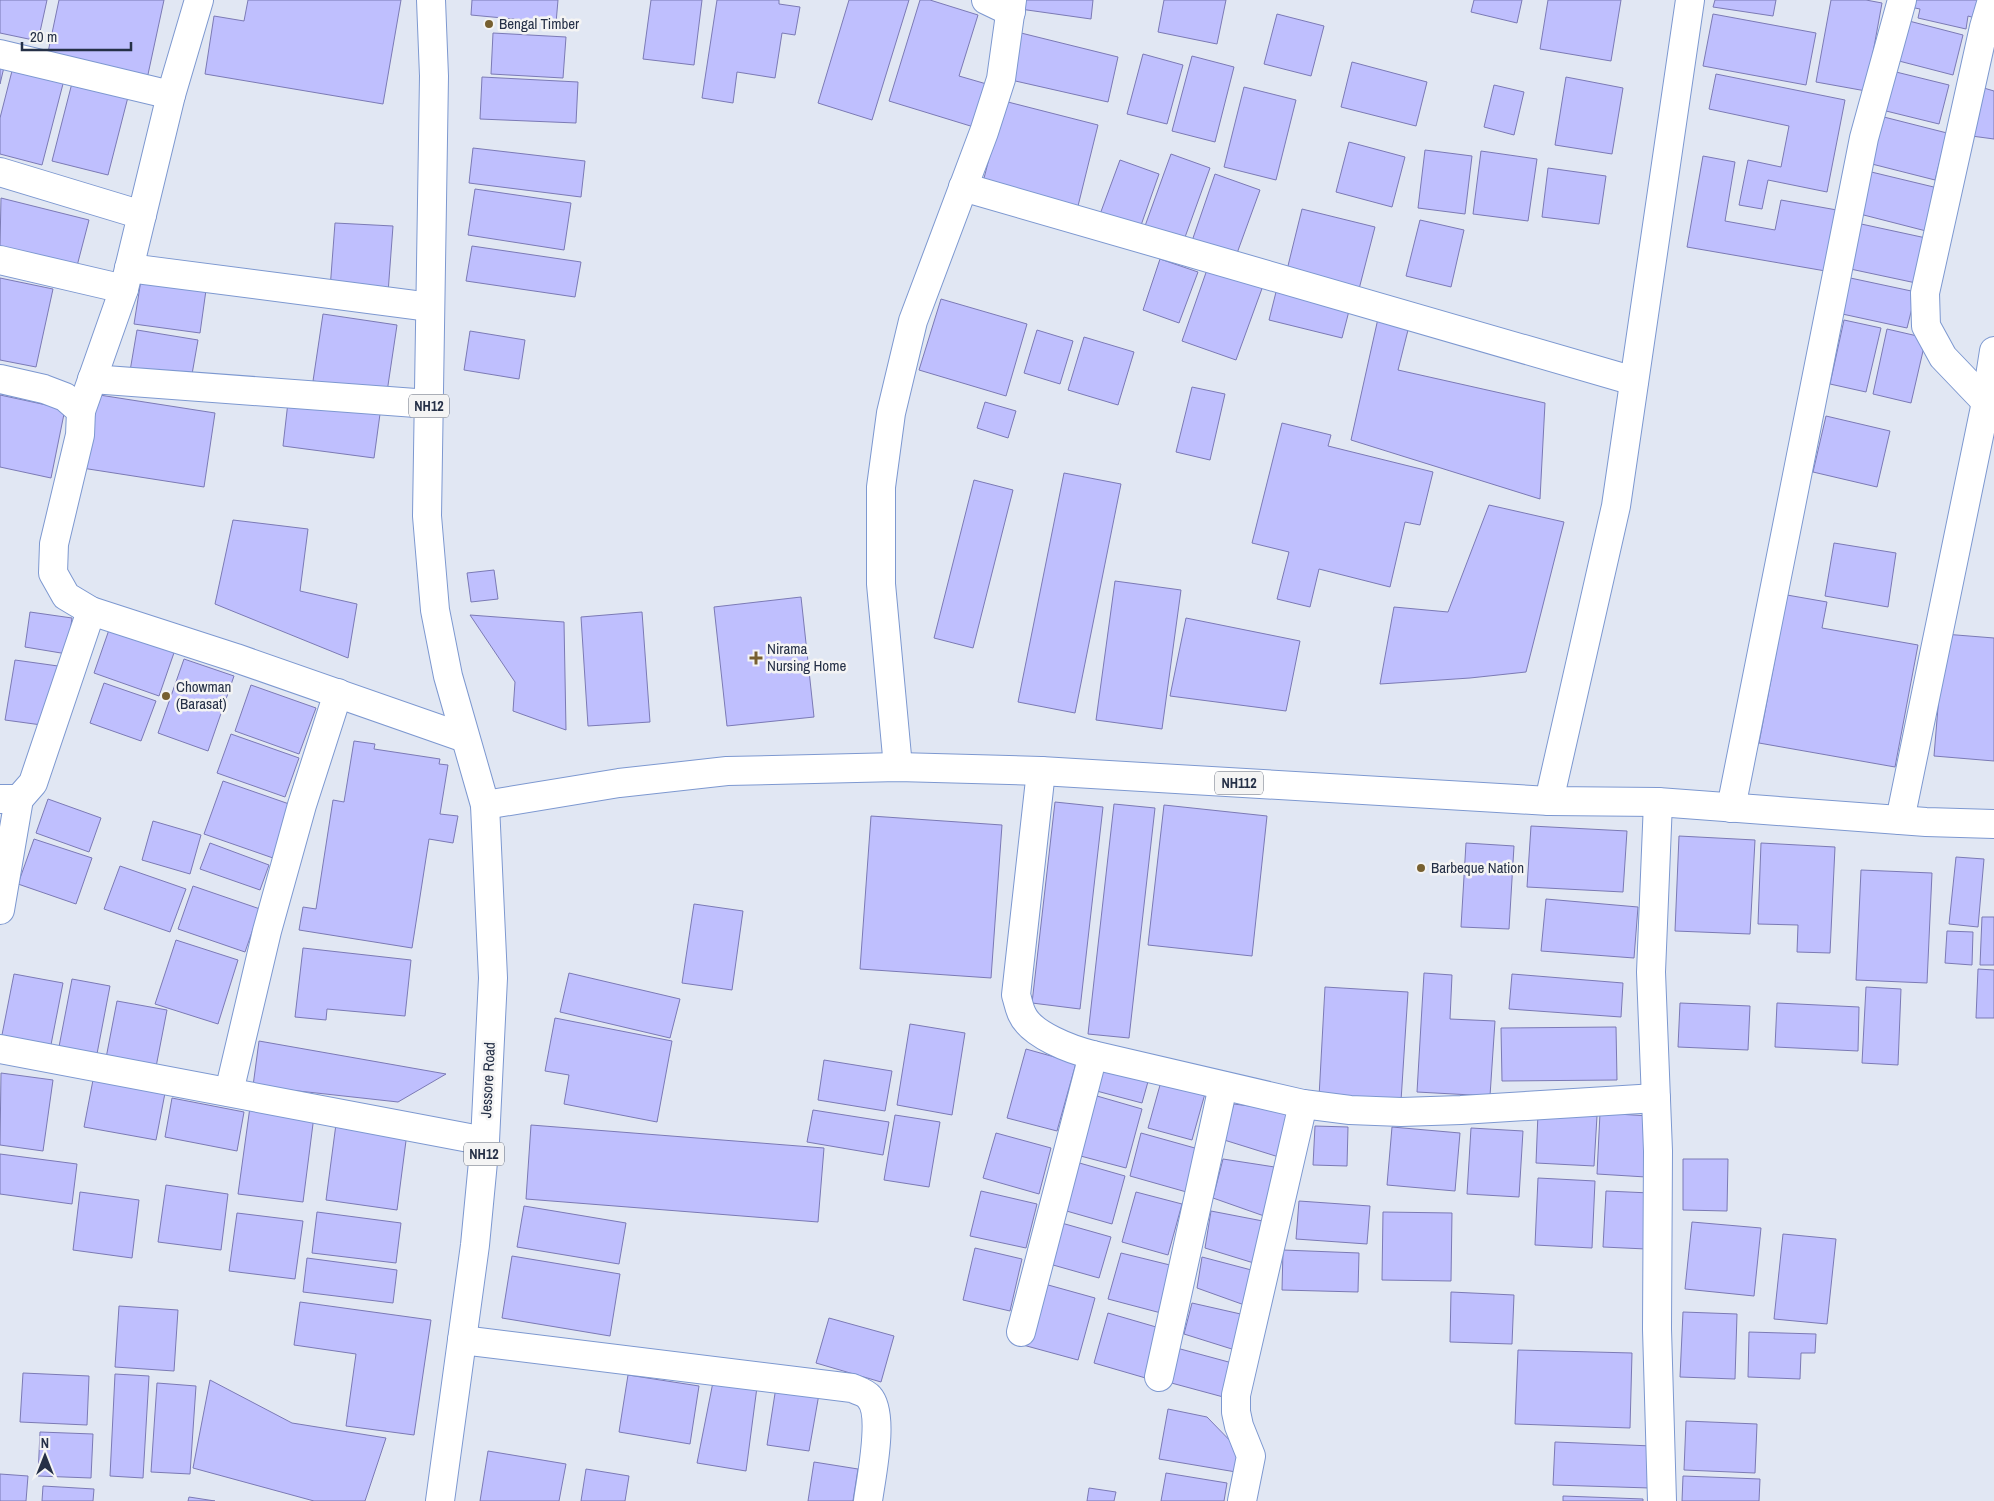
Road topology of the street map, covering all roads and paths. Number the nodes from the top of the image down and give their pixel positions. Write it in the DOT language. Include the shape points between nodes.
graph roads {
  1 [pos="199,0"];
  2 [pos="431,0"];
  3 [pos="986,0"];
  4 [pos="1690,0"];
  5 [pos="1902,0"];
  6 [pos="1992,0"];
  7 [pos="1011,6"];
  8 [pos="0,54"];
  9 [pos="171,95"];
  10 [pos="0,172"];
  11 [pos="963,187"];
  12 [pos="142,215"];
  13 [pos="0,260"];
  14 [pos="127,279"];
  15 [pos="430,307"];
  16 [pos="1994,357"];
  17 [pos="92,379"];
  18 [pos="0,380"];
  19 [pos="1634,380"];
  20 [pos="1986,402"];
  21 [pos="429,404"];
  22 [pos="81,411"];
  23 [pos="91,611"];
  24 [pos="338,693"];
  25 [pos="465,738"];
  26 [pos="898,767"];
  27 [pos="1041,771"];
  28 [pos="10,799"];
  29 [pos="1549,801"];
  30 [pos="1658,802"];
  31 [pos="485,805"];
  32 [pos="1731,808"];
  33 [pos="1900,820"];
  34 [pos="1994,824"];
  35 [pos="0,910"];
  36 [pos="0,1049"];
  37 [pos="1093,1055"];
  38 [pos="1223,1086"];
  39 [pos="229,1092"];
  40 [pos="1656,1098"];
  41 [pos="1303,1104"];
  42 [pos="485,1141"];
  43 [pos="1021,1332"];
  44 [pos="462,1340"];
  45 [pos="1159,1377"];
  46 [pos="440,1501"];
  47 [pos="868,1501"];
  48 [pos="1242,1501"];
  49 [pos="1662,1501"];
  1 -- 9 [label="main road"];
  2 -- 15 [label="main road, NH12" via="434,76"];
  3 -- 7 [label="main road"];
  4 -- 19 [label="main road"];
  5 -- 32 [label="main road" via="1864,138"];
  6 -- 20 [label="main road" via="1925,293 1926,326 1943,357"];
  7 -- 11 [label="main road" via="1001,79"];
  8 -- 9 [label="main road"];
  9 -- 12 [label="main road"];
  10 -- 12 [label="main road"];
  11 -- 19 [label="main road"];
  11 -- 26 [label="main road" via="913,322 892,413 881,487 881,584"];
  12 -- 14 [label="main road"];
  13 -- 14 [label="main road"];
  14 -- 15 [label="main road"];
  14 -- 17 [label="main road"];
  15 -- 21 [label="main road, NH12"];
  16 -- 20 [label="main road"];
  17 -- 21 [label="main road"];
  17 -- 22 [label="main road"];
  18 -- 22 [label="main road" via="65,397"];
  19 -- 29 [label="main road" via="1616,506"];
  20 -- 33 [label="main road"];
  21 -- 25 [label="main road, NH12" via="427,516 435,610"];
  22 -- 23 [label="main road" via="80,435 54,544 53,573 66,596"];
  23 -- 24 [label="main road"];
  23 -- 28 [label="main road" via="33,782"];
  24 -- 25 [label="main road"];
  24 -- 39 [label="main road" via="267,931"];
  25 -- 31 [label="main road, NH12"];
  26 -- 27 [label="main road, NH112"];
  26 -- 31 [label="main road, NH112" via="726,771 619,782"];
  27 -- 29 [label="main road, NH112"];
  27 -- 37 [label="main road" via="1016,995 1022,1016 1043,1036"];
  28 -- 35 [label="main road"];
  29 -- 30 [label="main road, NH112"];
  30 -- 32 [label="main road, NH112"];
  30 -- 40 [label="main road" via="1651,972"];
  31 -- 42 [label="main road, Jessore Road / NH12" via="493,978"];
  32 -- 33 [label="main road, NH112"];
  33 -- 34 [label="main road, NH112"];
  36 -- 39 [label="main road"];
  37 -- 38 [label="main road"];
  37 -- 43 [label="main road"];
  38 -- 41 [label="main road"];
  38 -- 45 [label="main road"];
  39 -- 42 [label="main road"];
  40 -- 41 [label="main road" via="1401,1112"];
  40 -- 49 [label="main road"];
  41 -- 48 [label="main road" via="1236,1395 1239,1426 1251,1456"];
  42 -- 44 [label="main road, Jessore Road / NH12"];
  44 -- 46 [label="main road, Jessore Road / NH12"];
  44 -- 47 [label="main road" via="852,1388 869,1397 876,1411"];
}
